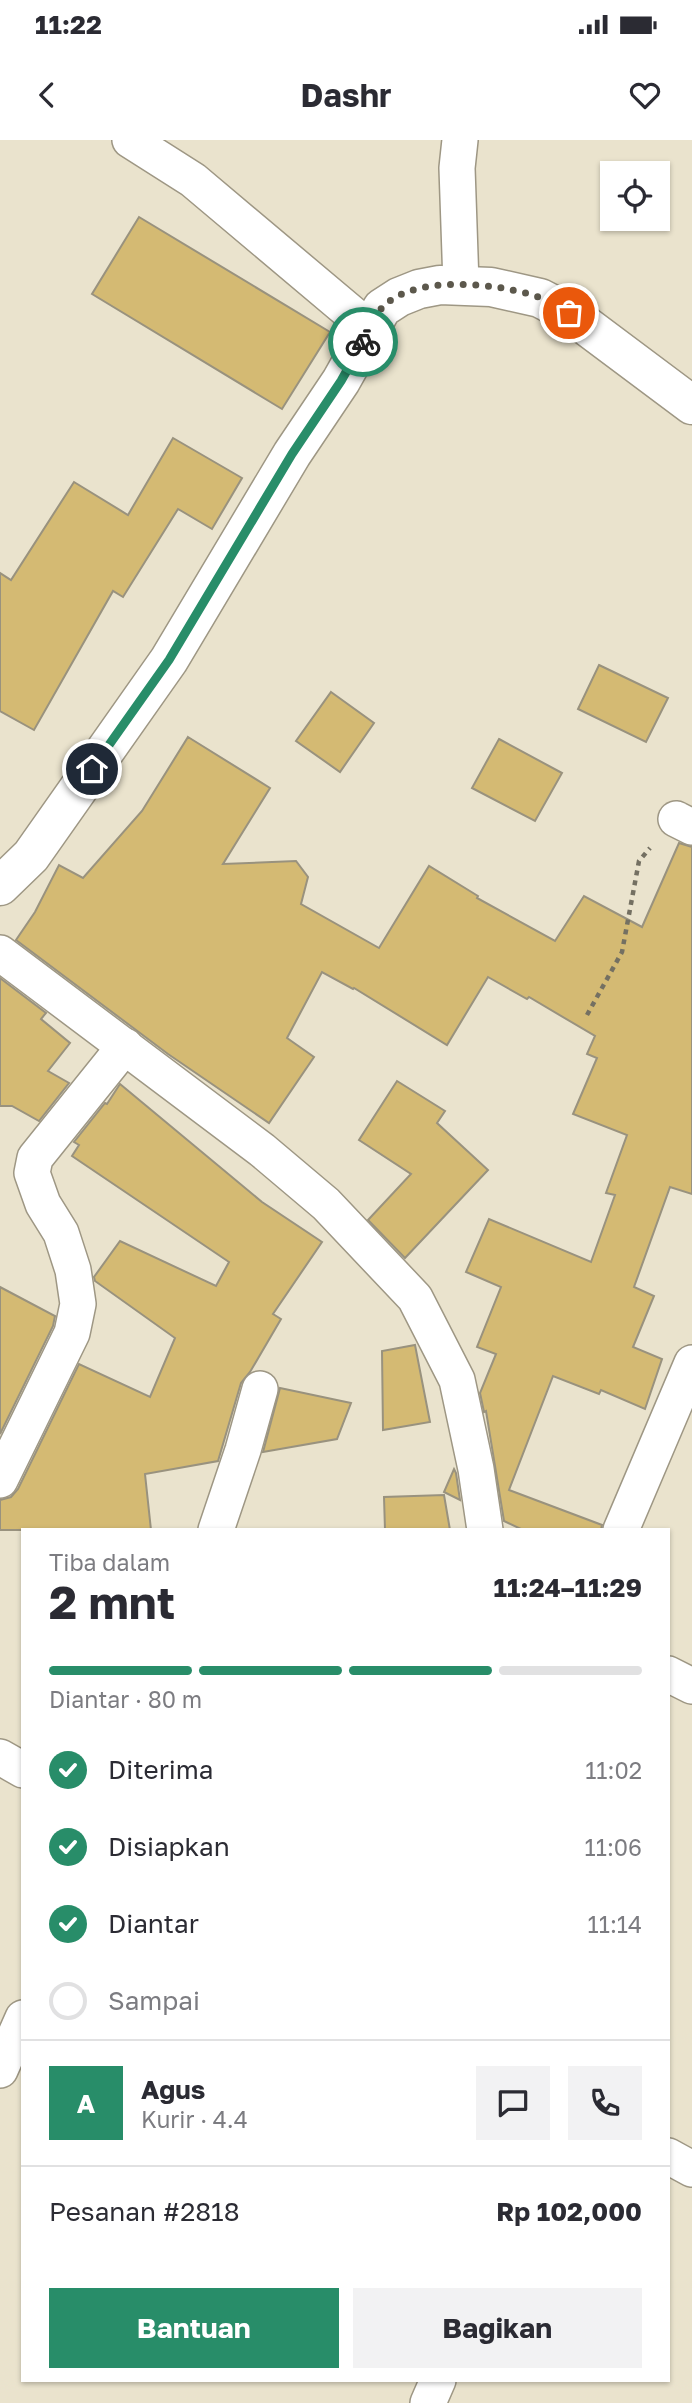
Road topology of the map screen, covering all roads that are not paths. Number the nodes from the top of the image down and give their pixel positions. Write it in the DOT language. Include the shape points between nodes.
graph roads {
  1 [pos="130,140"];
  2 [pos="460,140"];
  3 [pos="461,284"];
  4 [pos="370,329"];
  5 [pos="692,405"];
  6 [pos="0,886"];
  7 [pos="0,953"];
  8 [pos="125,1046"];
  9 [pos="692,1363"];
  10 [pos="260,1389"];
  11 [pos="0,1480"];
  12 [pos="217,1528"];
  13 [pos="485,1528"];
  14 [pos="622,1528"];
  15 [pos="670,1675"];
  16 [pos="692,1686"];
  17 [pos="0,1757"];
  18 [pos="21,1769"];
  19 [pos="21,2022"];
  20 [pos="1,2065"];
  21 [pos="670,2158"];
  22 [pos="692,2169"];
  23 [pos="437,2382"];
  24 [pos="428,2403"];
  1 -- 4 [label="street" via="192,180"];
  2 -- 3 [label="street"];
  3 -- 4 [label="street" via="419,289 399,297 382,309"];
  3 -- 5 [label="street" via="540,298"];
  4 -- 6 [label="street" via="169,660 31,856"];
  7 -- 8 [label="street"];
  8 -- 11 [label="street" via="35,1158 32,1173 43,1204 61,1233 78,1304 72,1334"];
  8 -- 13 [label="street" via="326,1204 415,1298 457,1380"];
  9 -- 14 [label="street"];
  10 -- 12 [label="street"];
  15 -- 16 [label="street"];
  17 -- 18 [label="street"];
  19 -- 20 [label="street"];
  21 -- 22 [label="street"];
  23 -- 24 [label="street"];
}
